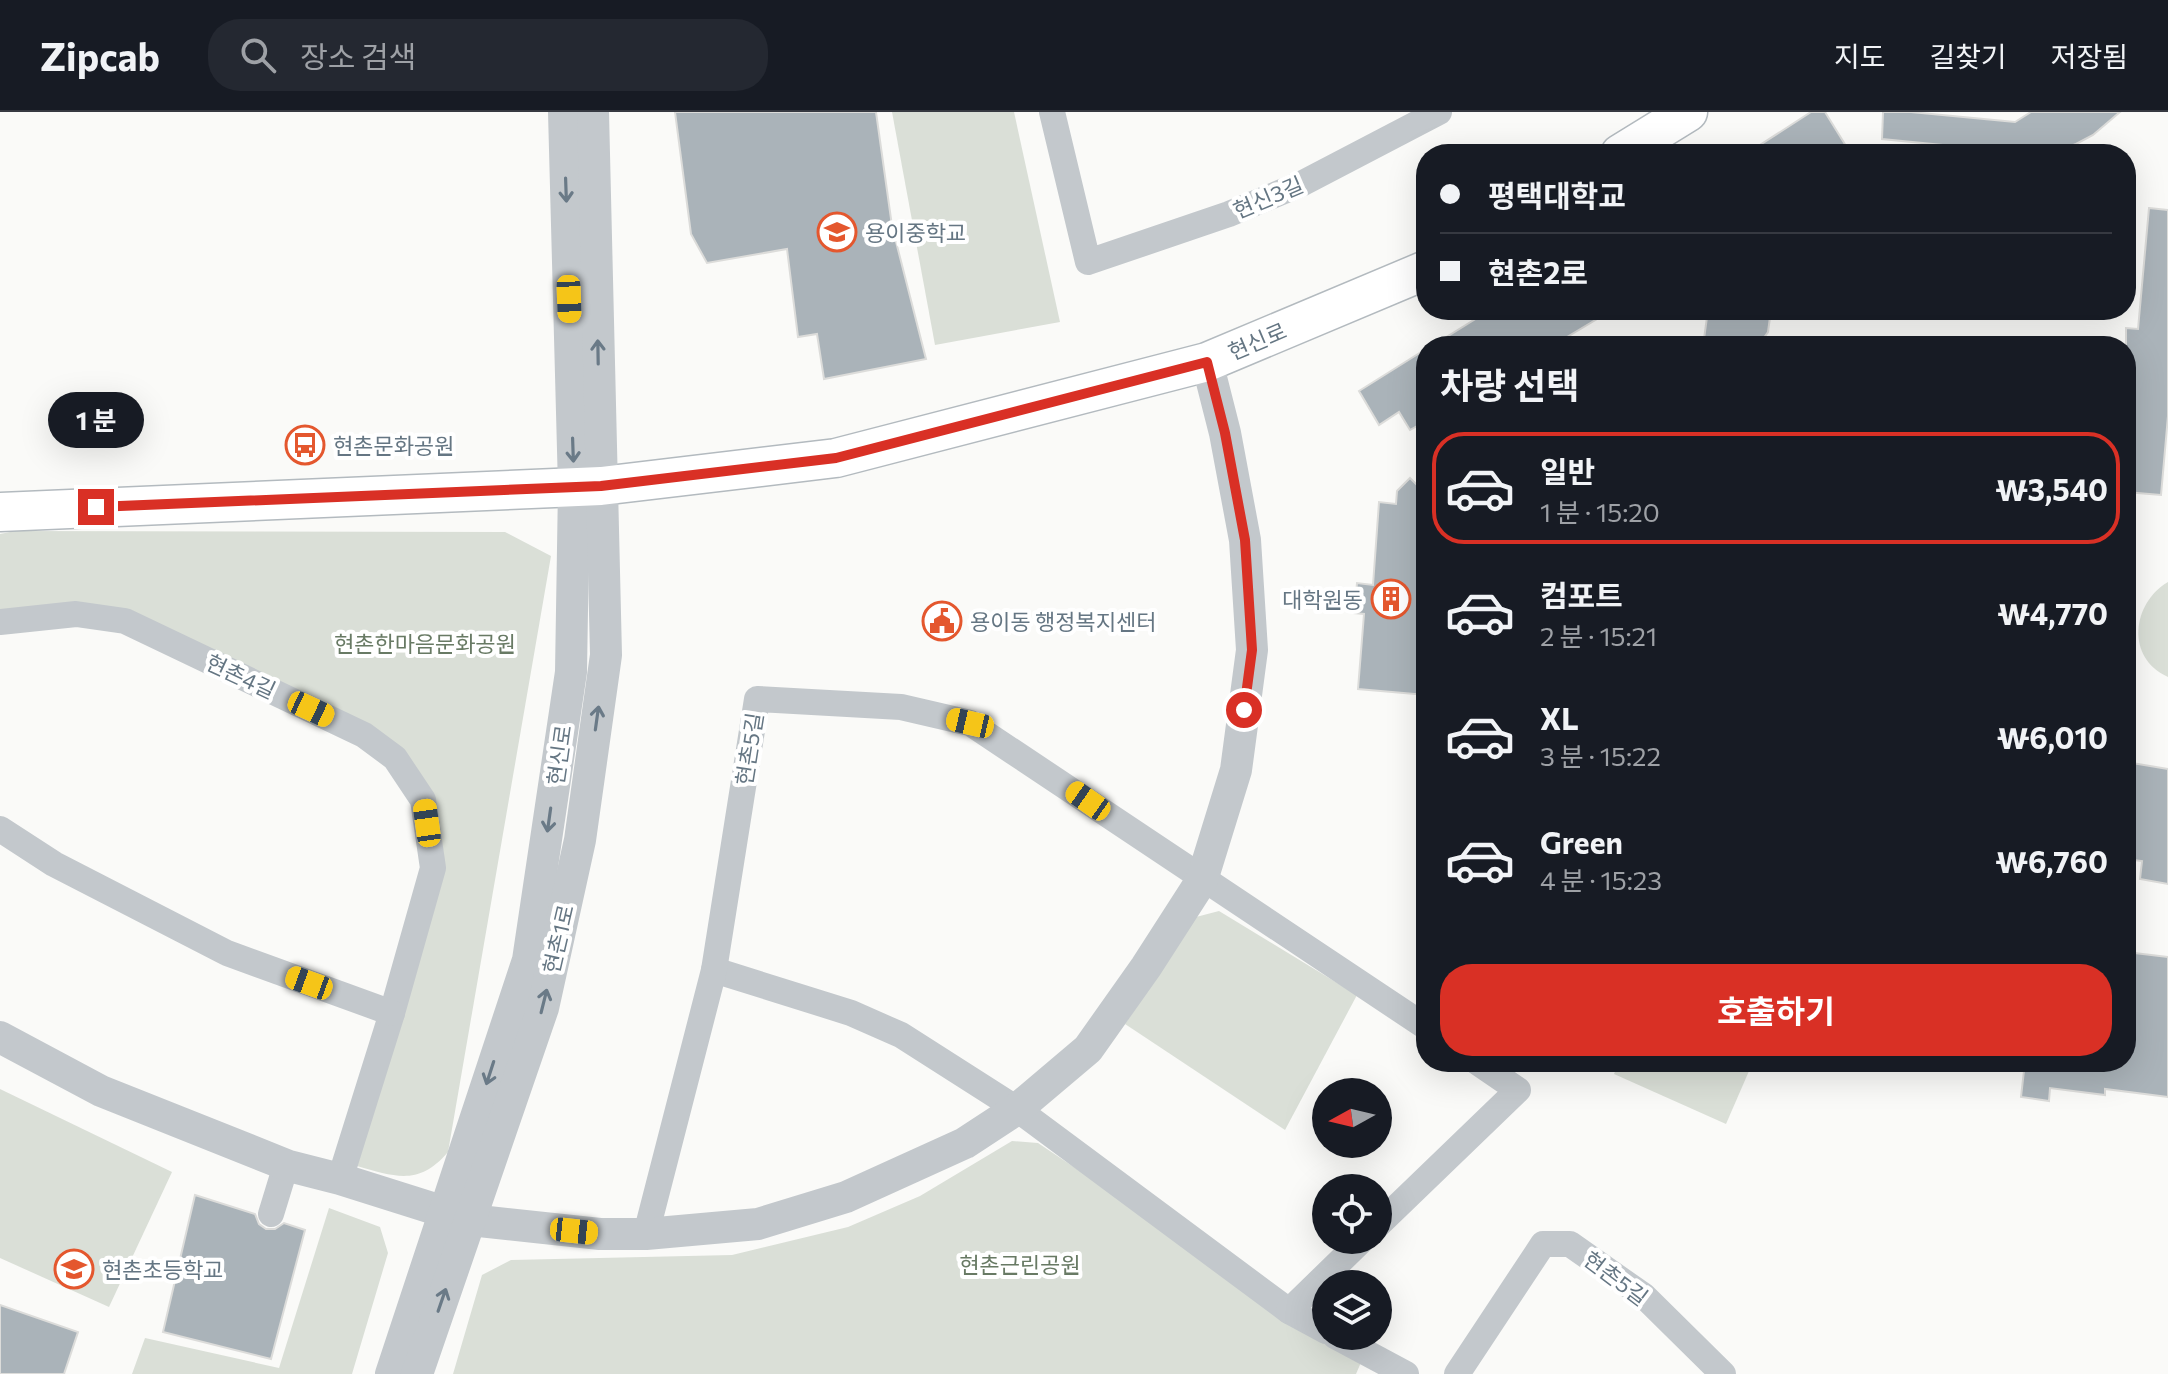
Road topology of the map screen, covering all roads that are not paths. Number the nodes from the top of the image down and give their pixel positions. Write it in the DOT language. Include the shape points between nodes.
graph roads {
  1 [pos="564,112"];
  2 [pos="593,112"];
  3 [pos="1052,112"];
  4 [pos="1439,112"];
  5 [pos="1686,113"];
  6 [pos="1636,144"];
  7 [pos="1416,274"];
  8 [pos="1207,362"];
  9 [pos="588,486"];
  10 [pos="0,512"];
  11 [pos="0,622"];
  12 [pos="0,829"];
  13 [pos="1202,880"];
  14 [pos="714,970"];
  15 [pos="392,1013"];
  16 [pos="1416,1020"];
  17 [pos="0,1037"];
  18 [pos="1492,1072"];
  19 [pos="1017,1109"];
  20 [pos="286,1165"];
  21 [pos="340,1179"];
  22 [pos="1392,1212"];
  23 [pos="271,1214"];
  24 [pos="457,1216"];
  25 [pos="646,1234"];
  26 [pos="1348,1254"];
  27 [pos="1289,1311"];
  28 [pos="1312,1323"];
  29 [pos="1361,1350"];
  30 [pos="391,1374"];
  31 [pos="417,1374"];
  32 [pos="1406,1374"];
  33 [pos="1457,1374"];
  34 [pos="1723,1374"];
  1 -- 9 [label="street, one-way"];
  9 -- 2 [label="street, one-way"];
  3 -- 4 [label="street, 현신3길" via="1088,262 1303,183"];
  5 -- 6 [label="main road"];
  7 -- 8 [label="main road, 현신로"];
  8 -- 9 [label="main road, 현신로" via="836,458"];
  8 -- 13 [label="street" via="1245,540 1252,650 1236,770"];
  9 -- 10 [label="main road, 현신로"];
  9 -- 24 [label="street, 현촌1로" via="606,655 580,840 543,1008"];
  11 -- 15 [label="street, 현촌4길" via="76,614 125,621 364,735 395,758 423,800 433,868"];
  12 -- 15 [label="street" via="54,864 227,953"];
  13 -- 14 [label="street, 현촌5길" via="970,723 901,707 757,699"];
  13 -- 16 [label="street, 현촌5길"];
  13 -- 19 [label="street" via="1088,1049"];
  14 -- 19 [label="street" via="851,1013 901,1035"];
  14 -- 25 [label="street, 현촌5길"];
  15 -- 21 [label="street, 현촌4길"];
  17 -- 20 [label="street" via="101,1091"];
  18 -- 22 [label="street" via="1518,1090"];
  19 -- 25 [label="street" via="965,1143 846,1197 758,1224"];
  19 -- 27 [label="street"];
  20 -- 21 [label="street"];
  20 -- 23 [label="street"];
  21 -- 24 [label="street"];
  24 -- 25 [label="street" via="600,1234"];
  24 -- 30 [label="street"];
  31 -- 24 [label="street, 현촌1로, one-way"];
  26 -- 27 [label="street"];
  27 -- 28 [label="street"];
  29 -- 32 [label="street"];
  33 -- 34 [label="street, 현촌5길" via="1543,1244 1570,1244 1644,1296"];
}
